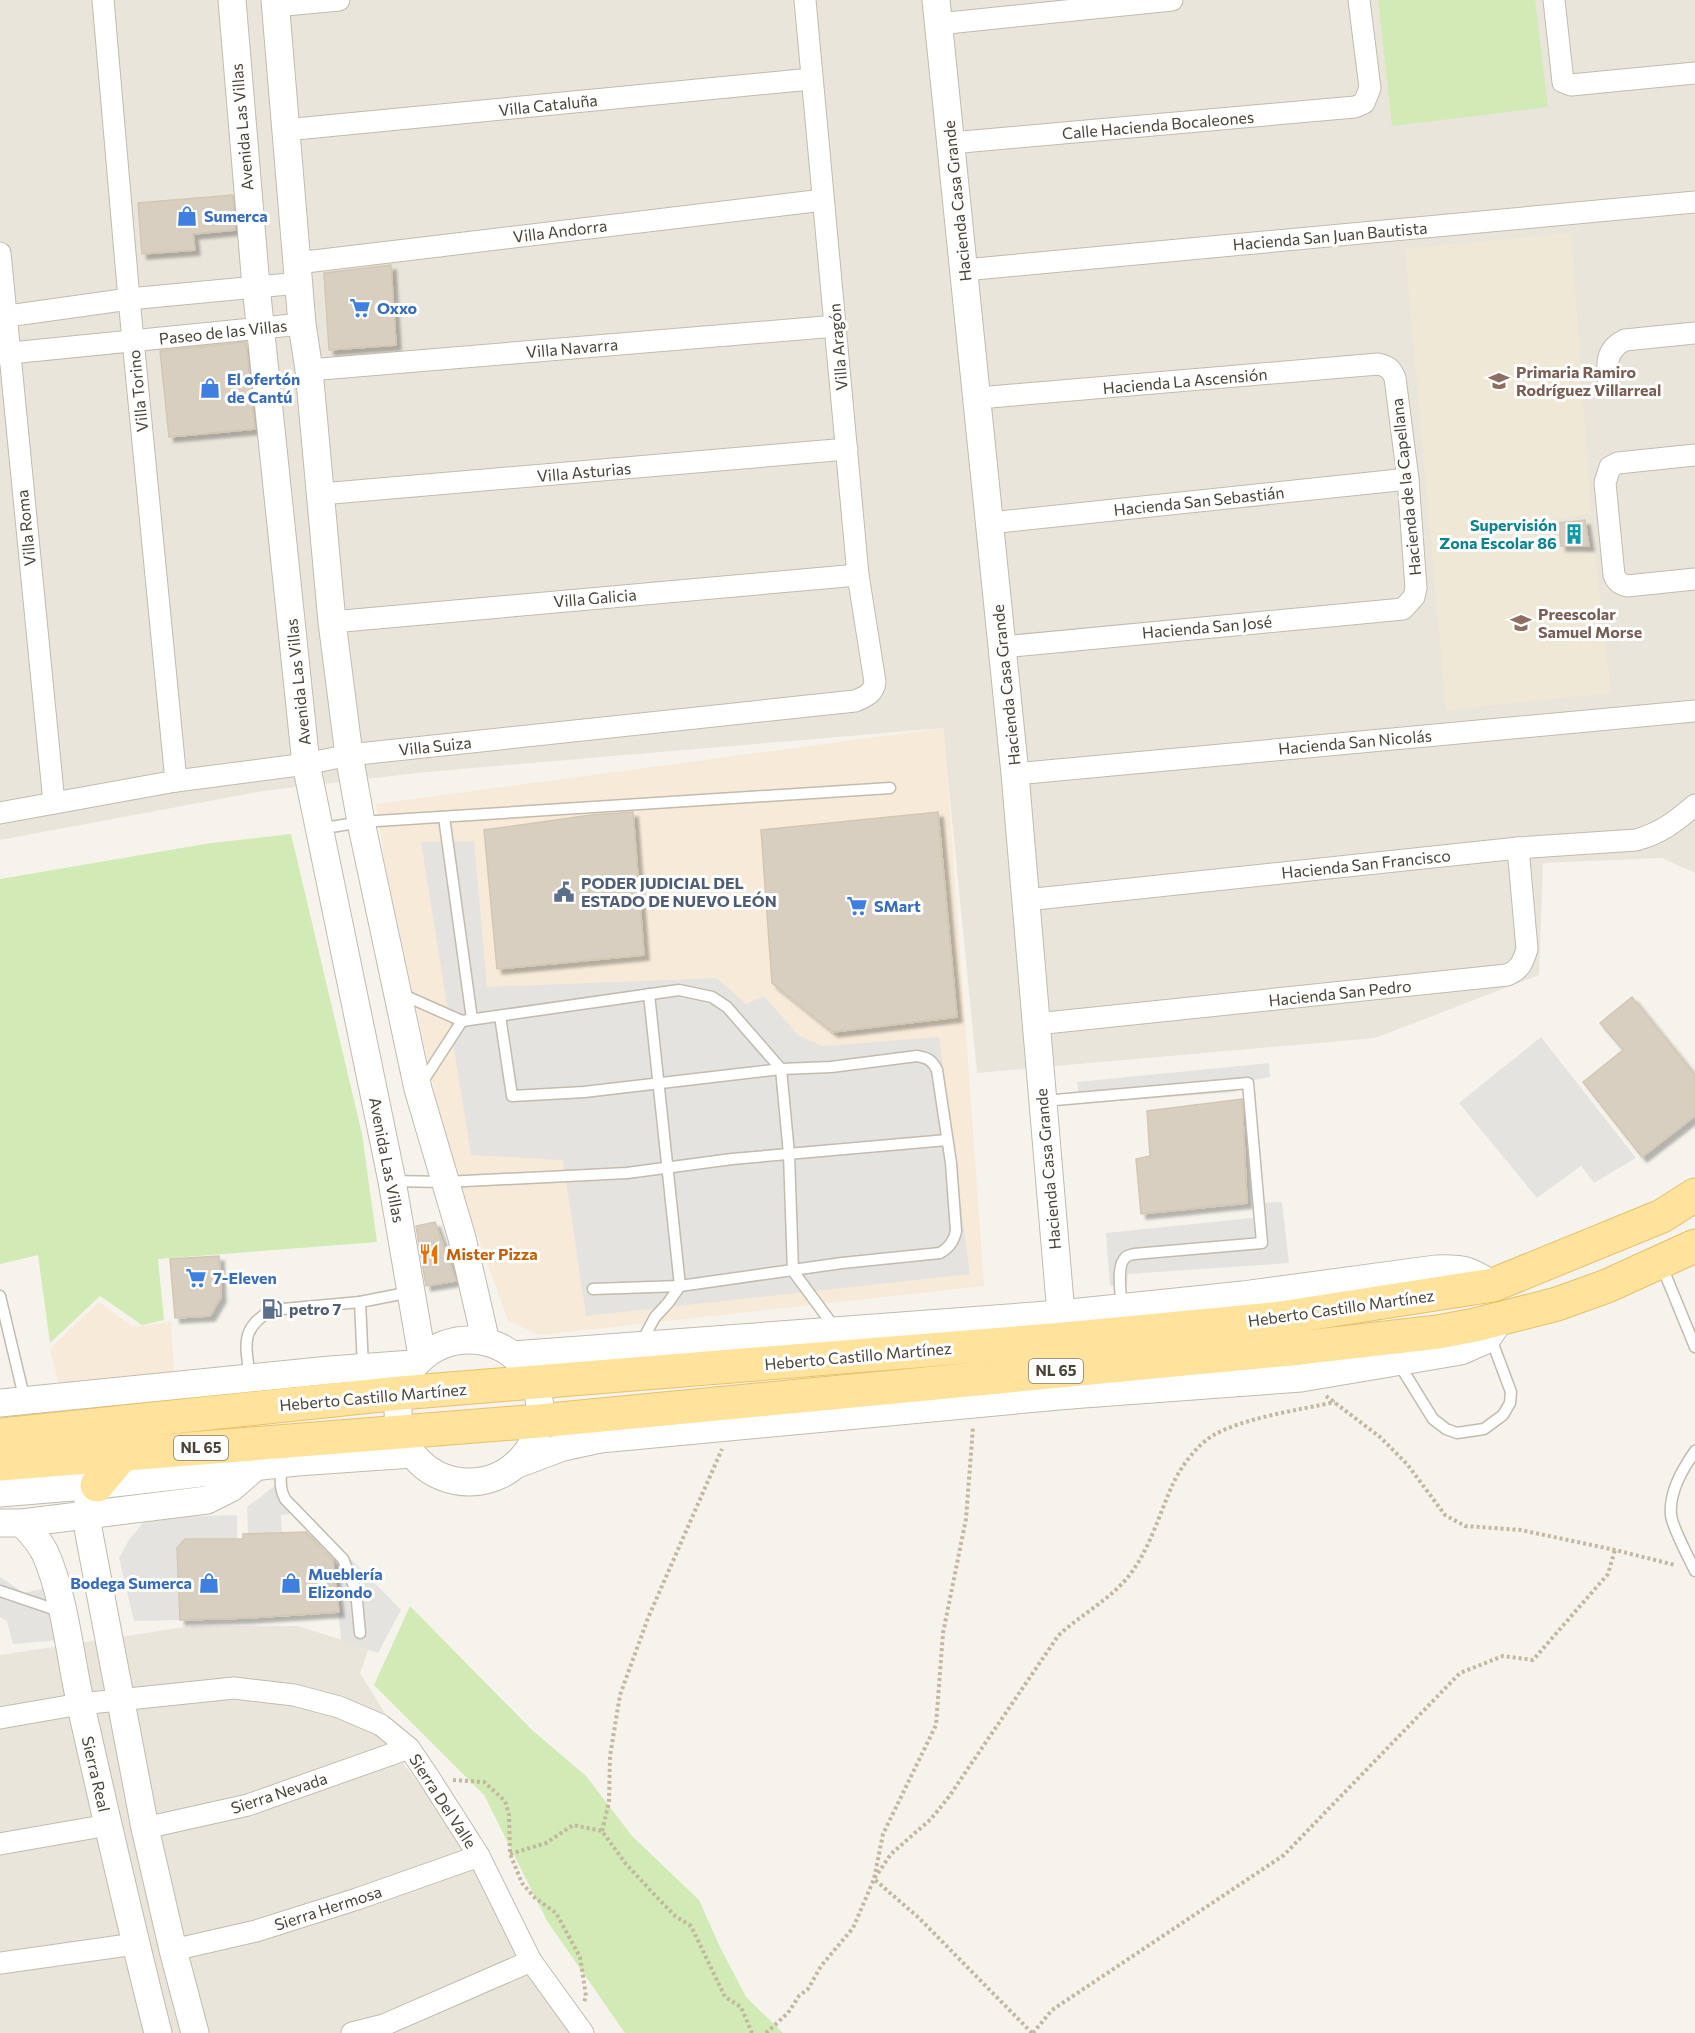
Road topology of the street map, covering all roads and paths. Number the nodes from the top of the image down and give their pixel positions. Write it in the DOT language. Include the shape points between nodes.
graph roads {
  1 [pos="103,0"];
  2 [pos="232,0"];
  3 [pos="339,0"];
  4 [pos="805,0"];
  5 [pos="1172,0"];
  6 [pos="1359,0"];
  7 [pos="1554,0"];
  8 [pos="275,3"];
  9 [pos="938,12"];
  10 [pos="1695,73"];
  11 [pos="811,79"];
  12 [pos="285,130"];
  13 [pos="951,143"];
  14 [pos="823,200"];
  15 [pos="1695,202"];
  16 [pos="0,253"];
  17 [pos="964,270"];
  18 [pos="298,273"];
  19 [pos="256,286"];
  20 [pos="129,299"];
  21 [pos="3,317"];
  22 [pos="302,324"];
  23 [pos="836,326"];
  24 [pos="261,329"];
  25 [pos="1695,333"];
  26 [pos="133,341"];
  27 [pos="4,353"];
  28 [pos="309,370"];
  29 [pos="1391,370"];
  30 [pos="1609,386"];
  31 [pos="978,398"];
  32 [pos="848,449"];
  33 [pos="1695,455"];
  34 [pos="1408,479"];
  35 [pos="321,494"];
  36 [pos="990,523"];
  37 [pos="858,575"];
  38 [pos="1695,579"];
  39 [pos="1410,603"];
  40 [pos="332,622"];
  41 [pos="1002,647"];
  42 [pos="871,693"];
  43 [pos="1695,711"];
  44 [pos="349,755"];
  45 [pos="306,764"];
  46 [pos="1015,774"];
  47 [pos="176,781"];
  48 [pos="890,788"];
  49 [pos="54,803"];
  50 [pos="1695,806"];
  51 [pos="0,813"];
  52 [pos="444,817"];
  53 [pos="361,822"];
  54 [pos="319,829"];
  55 [pos="1518,848"];
  56 [pos="1026,900"];
  57 [pos="397,992"];
  58 [pos="649,994"];
  59 [pos="500,1016"];
  60 [pos="467,1020"];
  61 [pos="1036,1024"];
  62 [pos="781,1069"];
  63 [pos="659,1083"];
  64 [pos="418,1089"];
  65 [pos="1043,1101"];
  66 [pos="947,1140"];
  67 [pos="789,1154"];
  68 [pos="666,1168"];
  69 [pos="393,1181"];
  70 [pos="445,1182"];
  71 [pos="1695,1195"];
  72 [pos="1695,1246"];
  73 [pos="1660,1262"];
  74 [pos="793,1271"];
  75 [pos="1492,1285"];
  76 [pos="680,1286"];
  77 [pos="592,1289"];
  78 [pos="411,1292"];
  79 [pos="0,1296"];
  80 [pos="360,1302"];
  81 [pos="1122,1308"];
  82 [pos="1496,1326"];
  83 [pos="837,1331"];
  84 [pos="486,1342"];
  85 [pos="639,1346"];
  86 [pos="1695,1347"];
  87 [pos="513,1355"];
  88 [pos="1065,1355"];
  89 [pos="418,1360"];
  90 [pos="1397,1361"];
  91 [pos="363,1367"];
  92 [pos="250,1378"];
  93 [pos="1301,1378"];
  94 [pos="534,1383"];
  95 [pos="400,1393"];
  96 [pos="13,1402"];
  97 [pos="1335,1402"];
  98 [pos="975,1406"];
  99 [pos="539,1421"];
  100 [pos="732,1426"];
  101 [pos="0,1435"];
  102 [pos="407,1443"];
  103 [pos="1695,1451"];
  104 [pos="123,1454"];
  105 [pos="0,1464"];
  106 [pos="282,1464"];
  107 [pos="515,1465"];
  108 [pos="0,1493"];
  109 [pos="91,1499"];
  110 [pos="11,1523"];
  111 [pos="1615,1550"];
  112 [pos="1695,1570"];
  113 [pos="0,1591"];
  114 [pos="62,1612"];
  115 [pos="360,1633"];
  116 [pos="120,1699"];
  117 [pos="80,1704"];
  118 [pos="0,1718"];
  119 [pos="409,1748"];
  120 [pos="430,1779"];
  121 [pos="108,1825"];
  122 [pos="146,1828"];
  123 [pos="602,1831"];
  124 [pos="0,1844"];
  125 [pos="510,1854"];
  126 [pos="479,1856"];
  127 [pos="874,1879"];
  128 [pos="135,1944"];
  129 [pos="173,1950"];
  130 [pos="531,1960"];
  131 [pos="0,1963"];
  132 [pos="580,2029"];
  133 [pos="158,2033"];
  134 [pos="195,2033"];
  135 [pos="352,2033"];
  136 [pos="752,2033"];
  137 [pos="766,2033"];
  138 [pos="1033,2033"];
  1 -- 20 [label="street, Villa Torino"];
  2 -- 19 [label="street, Avenida Las Villas"];
  3 -- 8 [label="street"];
  4 -- 11 [label="street, Villa Aragón"];
  5 -- 9 [label="street"];
  6 -- 13 [label="street, Calle Hacienda Bocaleones" via="1370,88 1364,103 1355,107"];
  7 -- 10 [label="street" via="1563,82 1571,85"];
  8 -- 12 [label="street"];
  9 -- 13 [label="street, Hacienda Casa Grande"];
  11 -- 12 [label="street, Villa Cataluña"];
  11 -- 14 [label="street, Villa Aragón"];
  12 -- 18 [label="street"];
  13 -- 17 [label="street, Hacienda Casa Grande"];
  14 -- 18 [label="street, Villa Andorra"];
  14 -- 23 [label="street, Villa Aragón"];
  15 -- 17 [label="street, Hacienda San Juan Bautista"];
  16 -- 21 [label="street, Villa Roma"];
  17 -- 31 [label="street, Hacienda Casa Grande"];
  18 -- 19 [label="street"];
  18 -- 22 [label="street"];
  19 -- 20 [label="street"];
  19 -- 24 [label="street, Avenida Las Villas"];
  20 -- 21 [label="street"];
  20 -- 26 [label="street, Villa Torino"];
  21 -- 27 [label="street, Villa Roma"];
  22 -- 24 [label="street, Paseo de las Villas"];
  22 -- 28 [label="street"];
  23 -- 28 [label="street, Villa Navarra"];
  23 -- 32 [label="street, Villa Aragón"];
  24 -- 26 [label="street, Paseo de las Villas"];
  24 -- 45 [label="street, Avenida Las Villas"];
  25 -- 30 [label="street" via="1616,344 1607,364"];
  26 -- 27 [label="street, Paseo de las Villas"];
  26 -- 47 [label="street, Villa Torino"];
  27 -- 49 [label="street, Villa Roma"];
  28 -- 35 [label="street"];
  29 -- 31 [label="street, Hacienda La Ascensión" via="1378,364"];
  29 -- 34 [label="street, Hacienda de la Capellana"];
  31 -- 36 [label="street, Hacienda Casa Grande"];
  32 -- 35 [label="street, Villa Asturias"];
  32 -- 37 [label="street, Villa Aragón"];
  33 -- 38 [label="street" via="1618,463 1606,473 1605,483 1614,575 1620,584"];
  34 -- 36 [label="street, Hacienda San Sebastián"];
  34 -- 39 [label="street, Hacienda de la Capellana" via="1416,588"];
  35 -- 40 [label="street"];
  36 -- 41 [label="street, Hacienda Casa Grande"];
  37 -- 40 [label="street, Villa Galicia"];
  37 -- 42 [label="street, Villa Aragón" via="875,682"];
  39 -- 41 [label="street, Hacienda San José" via="1403,609"];
  40 -- 44 [label="street"];
  41 -- 46 [label="street, Hacienda Casa Grande"];
  42 -- 44 [label="street, Villa Suiza" via="855,702"];
  43 -- 46 [label="street, Hacienda San Nicolás"];
  44 -- 45 [label="street, Villa Suiza"];
  44 -- 53 [label="street"];
  45 -- 47 [label="street, Villa Suiza"];
  45 -- 54 [label="street, Avenida Las Villas"];
  46 -- 56 [label="street, Hacienda Casa Grande"];
  47 -- 49 [label="street, Villa Suiza"];
  48 -- 52 [label="lane"];
  49 -- 51 [label="street, Villa Suiza"];
  50 -- 55 [label="street, Hacienda San Francisco" via="1654,835 1636,840"];
  52 -- 53 [label="lane"];
  52 -- 60 [label="lane"];
  53 -- 54 [label="lane"];
  53 -- 57 [label="street"];
  54 -- 69 [label="street, Avenida Las Villas"];
  55 -- 56 [label="street, Hacienda San Francisco"];
  55 -- 61 [label="street, Hacienda San Pedro" via="1527,949 1517,971 1507,975"];
  56 -- 61 [label="street, Hacienda Casa Grande"];
  57 -- 60 [label="lane"];
  57 -- 64 [label="street"];
  58 -- 59 [label="lane"];
  58 -- 62 [label="lane" via="679,990 712,997 743,1023"];
  58 -- 63 [label="lane"];
  59 -- 60 [label="lane"];
  59 -- 63 [label="lane" via="512,1096"];
  60 -- 64 [label="lane"];
  61 -- 65 [label="street, Hacienda Casa Grande"];
  62 -- 63 [label="lane"];
  62 -- 66 [label="lane" via="928,1058 937,1070"];
  62 -- 67 [label="lane"];
  63 -- 68 [label="lane"];
  64 -- 70 [label="street"];
  65 -- 81 [label="lane" via="1248,1083 1262,1243 1126,1257 1120,1270"];
  65 -- 88 [label="street, Hacienda Casa Grande"];
  66 -- 67 [label="lane"];
  66 -- 74 [label="lane" via="956,1231 948,1248"];
  67 -- 68 [label="lane"];
  67 -- 74 [label="lane"];
  68 -- 70 [label="lane"];
  68 -- 76 [label="lane"];
  69 -- 70 [label="lane"];
  69 -- 78 [label="street, Avenida Las Villas"];
  70 -- 84 [label="street"];
  71 -- 75 [label="main road, Heberto Castillo Martínez / NL 65" via="1662,1216"];
  72 -- 73 [label="main road, Heberto Castillo Martínez / NL 65"];
  73 -- 82 [label="main road, Heberto Castillo Martínez / NL 65" via="1607,1287"];
  73 -- 86 [label="lane"];
  74 -- 76 [label="lane"];
  74 -- 83 [label="lane"];
  75 -- 81 [label="street" via="1465,1269 1436,1269"];
  75 -- 82 [label="main road"];
  75 -- 88 [label="main road, Heberto Castillo Martínez / NL 65"];
  76 -- 77 [label="lane"];
  76 -- 85 [label="lane" via="655,1317"];
  78 -- 80 [label="lane"];
  78 -- 89 [label="street, Avenida Las Villas"];
  79 -- 96 [label="lane"];
  80 -- 91 [label="lane"];
  80 -- 92 [label="lane" via="272,1310 260,1317 251,1326 245,1345"];
  81 -- 88 [label="street"];
  82 -- 88 [label="main road, Heberto Castillo Martínez / NL 65" via="1475,1325 1290,1349"];
  82 -- 90 [label="street" via="1480,1344 1461,1351"];
  82 -- 90 [label="lane" via="1510,1403 1503,1415 1484,1429 1457,1433 1446,1429 1434,1419"];
  83 -- 85 [label="street"];
  83 -- 88 [label="street"];
  84 -- 87 [label="street"];
  84 -- 89 [label="street" via="446,1345"];
  85 -- 87 [label="street"];
  87 -- 94 [label="street"];
  88 -- 93 [label="street"];
  88 -- 94 [label="main road, Heberto Castillo Martínez / NL 65"];
  88 -- 98 [label="street"];
  88 -- 99 [label="main road, Heberto Castillo Martínez / NL 65"];
  89 -- 91 [label="street"];
  89 -- 95 [label="street"];
  90 -- 93 [label="street"];
  91 -- 92 [label="street"];
  92 -- 96 [label="street"];
  93 -- 97 [label="path"];
  94 -- 95 [label="main road, Heberto Castillo Martínez / NL 65"];
  94 -- 99 [label="street"];
  95 -- 101 [label="main road, Heberto Castillo Martínez / NL 65"];
  95 -- 102 [label="street" via="399,1408"];
  97 -- 111 [label="path" via="1380,1437 1407,1464 1445,1515 1455,1521 1474,1528 1521,1530"];
  97 -- 127 [label="path" via="1235,1425 1195,1450 1173,1483 1131,1573 1058,1636 948,1798 931,1819 891,1854"];
  98 -- 100 [label="street"];
  98 -- 127 [label="path" via="966,1519 943,1633 936,1725 883,1834"];
  99 -- 102 [label="main road, Heberto Castillo Martínez / NL 65"];
  99 -- 107 [label="street" via="535,1437"];
  100 -- 107 [label="street" via="600,1439 563,1447"];
  100 -- 123 [label="path" via="648,1618 620,1695 610,1756 609,1802"];
  102 -- 104 [label="main road, Heberto Castillo Martínez / NL 65"];
  102 -- 106 [label="street"];
  102 -- 107 [label="street" via="420,1464 450,1480 485,1481"];
  103 -- 112 [label="lane" via="1676,1485 1671,1517"];
  104 -- 105 [label="main road, Heberto Castillo Martínez / NL 65"];
  104 -- 109 [label="main road"];
  106 -- 109 [label="street"];
  106 -- 115 [label="lane" via="280,1482 285,1499 343,1559 356,1591"];
  108 -- 109 [label="street"];
  109 -- 110 [label="street"];
  109 -- 116 [label="street"];
  110 -- 114 [label="street, Sierra Real" via="39,1543"];
  111 -- 112 [label="path"];
  111 -- 138 [label="path" via="1608,1574 1533,1660 1503,1656 1460,1673 1284,1855 1052,2010"];
  113 -- 114 [label="lane"];
  114 -- 117 [label="street, Sierra Real"];
  116 -- 117 [label="street, Sierra Del Valle"];
  116 -- 119 [label="street, Sierra Del Valle" via="234,1688 294,1695 339,1707 381,1725"];
  116 -- 122 [label="street"];
  117 -- 118 [label="street, Sierra Del Valle"];
  117 -- 121 [label="street, Sierra Real"];
  119 -- 120 [label="street, Sierra Del Valle"];
  119 -- 122 [label="street, Sierra Nevada" via="248,1805"];
  120 -- 125 [label="path" via="484,1782 505,1801"];
  120 -- 126 [label="street, Sierra Del Valle"];
  121 -- 124 [label="street"];
  121 -- 128 [label="street, Sierra Real"];
  122 -- 129 [label="street"];
  123 -- 125 [label="path" via="573,1825 546,1843"];
  123 -- 136 [label="path" via="650,1890 675,1916 691,1926 725,1997 741,2007"];
  125 -- 132 [label="path" via="522,1883 556,1913 580,1957 586,1996"];
  126 -- 129 [label="street, Sierra Hermosa" via="267,1928"];
  126 -- 130 [label="street, Sierra Del Valle"];
  127 -- 137 [label="path" via="853,1928 821,1966 808,1989"];
  127 -- 138 [label="path" via="920,1918"];
  128 -- 131 [label="street"];
  128 -- 133 [label="street, Sierra Real"];
  129 -- 134 [label="street"];
  130 -- 132 [label="street, Sierra Del Valle"];
  130 -- 135 [label="street" via="384,2025"];
}
